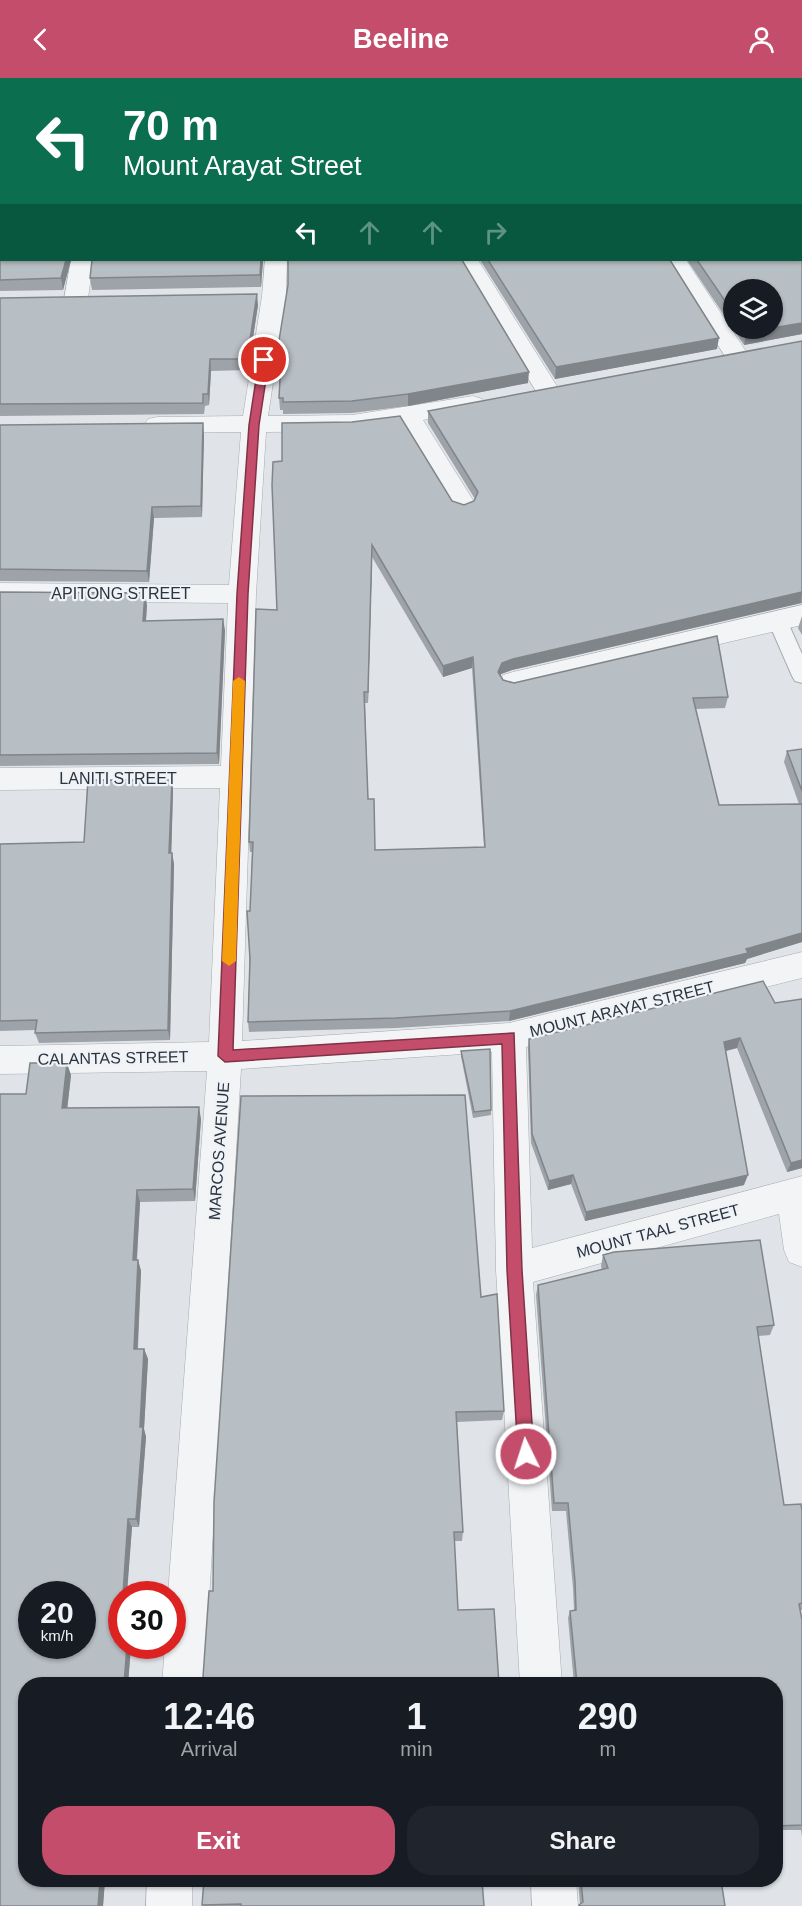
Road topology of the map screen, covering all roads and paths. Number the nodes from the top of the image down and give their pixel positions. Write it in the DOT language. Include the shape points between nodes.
graph roads {
  1 [pos="82,261"];
  2 [pos="276,261"];
  3 [pos="468,261"];
  4 [pos="676,261"];
  5 [pos="77,299"];
  6 [pos="736,356"];
  7 [pos="408,416"];
  8 [pos="139,425"];
  9 [pos="254,425"];
  10 [pos="463,505"];
  11 [pos="0,592"];
  12 [pos="242,594"];
  13 [pos="790,618"];
  14 [pos="802,676"];
  15 [pos="513,682"];
  16 [pos="236,777"];
  17 [pos="0,779"];
  18 [pos="802,965"];
  19 [pos="509,1037"];
  20 [pos="225,1056"];
  21 [pos="0,1060"];
  22 [pos="799,1193"];
  23 [pos="802,1250"];
  24 [pos="514,1270"];
  25 [pos="183,1677"];
  26 [pos="541,1677"];
  27 [pos="169,1887"];
  28 [pos="554,1887"];
  29 [pos="168,1906"];
  30 [pos="555,1906"];
  1 -- 5 [label="street"];
  2 -- 9 [label="street, MARCOS AVENUE" via="262,296"];
  3 -- 7 [label="street" via="537,393"];
  4 -- 6 [label="street"];
  7 -- 9 [label="street" via="352,423"];
  7 -- 10 [label="street"];
  8 -- 9 [label="street"];
  9 -- 12 [label="street, MARCOS AVENUE"];
  11 -- 12 [label="street, APITONG STREET"];
  12 -- 16 [label="street, MARCOS AVENUE"];
  13 -- 14 [label="lane"];
  13 -- 15 [label="street"];
  16 -- 17 [label="street, LANITI STREET"];
  16 -- 20 [label="street, MARCOS AVENUE"];
  18 -- 19 [label="street, MOUNT ARAYAT STREET"];
  19 -- 20 [label="street, MOUNT ARAYAT STREET"];
  19 -- 24 [label="street"];
  20 -- 21 [label="street, CALANTAS STREET"];
  20 -- 25 [label="street, MARCOS AVENUE"];
  22 -- 23 [label="street"];
  22 -- 24 [label="street, MOUNT TAAL STREET"];
  24 -- 26 [label="street"];
  27 -- 29 [label="street"];
  28 -- 30 [label="street"];
}
